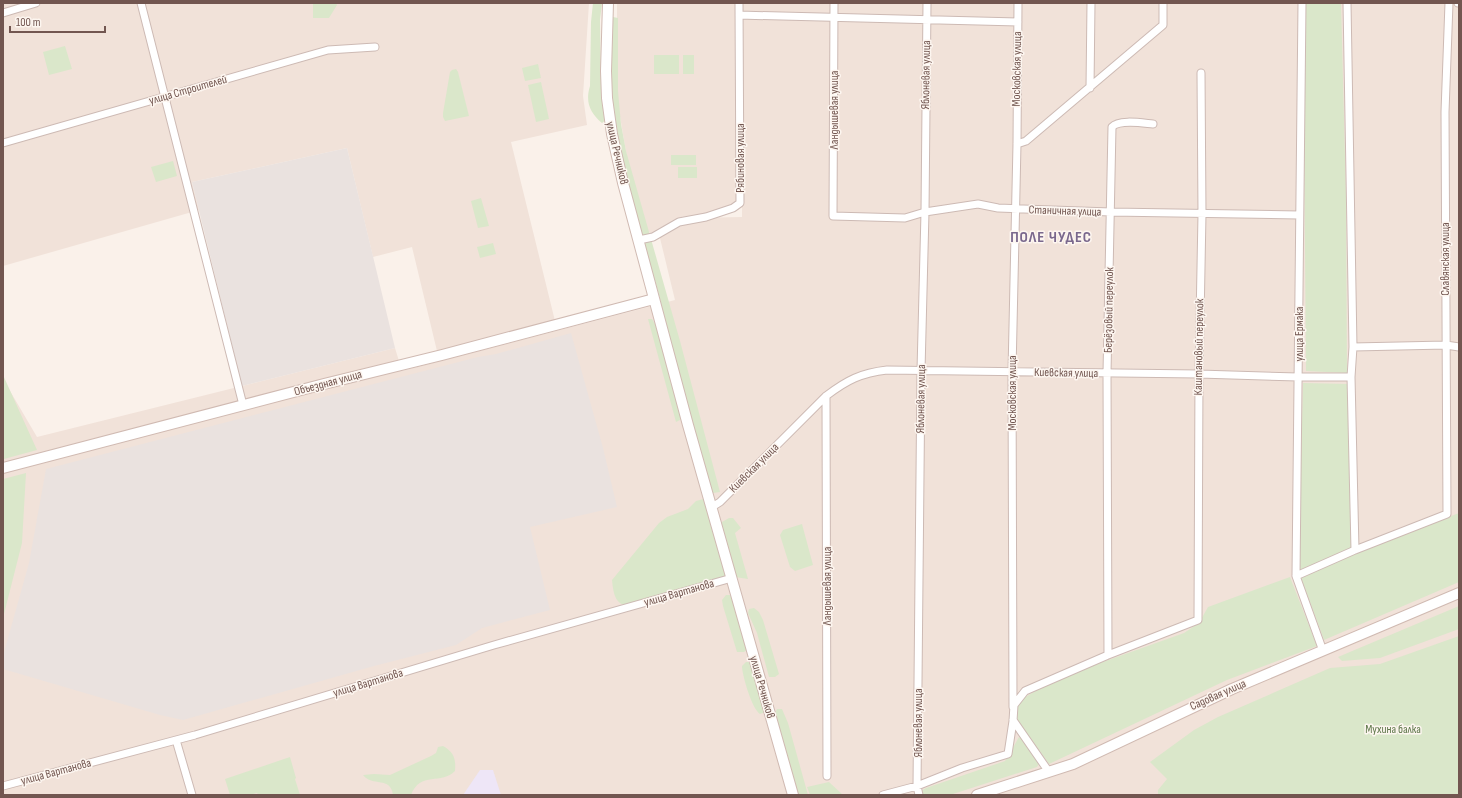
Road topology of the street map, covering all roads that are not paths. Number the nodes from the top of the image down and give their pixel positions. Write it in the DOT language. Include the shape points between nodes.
graph roads {
  1 [pos="36,3"];
  2 [pos="141,3"];
  3 [pos="608,3"];
  4 [pos="739,3"];
  5 [pos="834,3"];
  6 [pos="927,3"];
  7 [pos="1018,3"];
  8 [pos="1091,3"];
  9 [pos="1163,3"];
  10 [pos="1302,3"];
  11 [pos="1347,3"];
  12 [pos="1449,3"];
  13 [pos="3,13"];
  14 [pos="739,15"];
  15 [pos="834,17"];
  16 [pos="927,20"];
  17 [pos="1018,22"];
  18 [pos="376,46"];
  19 [pos="1201,73"];
  20 [pos="1090,88"];
  21 [pos="164,97"];
  22 [pos="1152,124"];
  23 [pos="3,144"];
  24 [pos="1017,144"];
  25 [pos="1015,209"];
  26 [pos="925,212"];
  27 [pos="1110,212"];
  28 [pos="1202,214"];
  29 [pos="1299,215"];
  30 [pos="833,216"];
  31 [pos="639,240"];
  32 [pos="654,299"];
  33 [pos="1446,345"];
  34 [pos="1353,347"];
  35 [pos="1459,347"];
  36 [pos="921,371"];
  37 [pos="1012,372"];
  38 [pos="1107,373"];
  39 [pos="1199,374"];
  40 [pos="1298,377"];
  41 [pos="1351,377"];
  42 [pos="826,396"];
  43 [pos="243,405"];
  44 [pos="3,468"];
  45 [pos="712,507"];
  46 [pos="1355,550"];
  47 [pos="1296,576"];
  48 [pos="732,578"];
  49 [pos="1459,593"];
  50 [pos="1323,651"];
  51 [pos="1108,655"];
  52 [pos="1013,721"];
  53 [pos="176,740"];
  54 [pos="1049,772"];
  55 [pos="827,776"];
  56 [pos="3,786"];
  57 [pos="917,786"];
  58 [pos="192,795"];
  59 [pos="793,795"];
  60 [pos="883,795"];
  61 [pos="918,795"];
  62 [pos="977,795"];
  1 -- 13 [label="street"];
  2 -- 21 [label="street"];
  3 -- 31 [label="main road, улица Речников" via="608,116"];
  4 -- 14 [label="street, Рябиновая улица"];
  5 -- 15 [label="street, Ландышевая улица"];
  6 -- 16 [label="street, Яблоневая улица"];
  7 -- 17 [label="street, Московская улица"];
  8 -- 20 [label="street"];
  9 -- 20 [label="street" via="1163,25"];
  10 -- 29 [label="street, улица Ермака"];
  11 -- 34 [label="street"];
  12 -- 33 [label="street, Славянская улица" via="1445,112"];
  14 -- 15 [label="street"];
  14 -- 31 [label="street, Рябиновая улица" via="740,203 706,217 679,222 653,237"];
  15 -- 16 [label="street"];
  15 -- 30 [label="street, Ландышевая улица"];
  16 -- 17 [label="street"];
  16 -- 26 [label="street, Яблоневая улица"];
  17 -- 24 [label="street, Московская улица"];
  18 -- 21 [label="street, улица Строителей" via="328,50"];
  19 -- 28 [label="street, Каштановый переулок"];
  20 -- 24 [label="street" via="1026,141"];
  21 -- 23 [label="street, улица Строителей"];
  21 -- 43 [label="street"];
  22 -- 27 [label="street, Берёзовый переулок" via="1121,122 1112,127"];
  24 -- 25 [label="street, Московская улица"];
  25 -- 26 [label="street, Станичная улица" via="978,204"];
  25 -- 27 [label="street, Станичная улица"];
  25 -- 37 [label="street, Московская улица"];
  26 -- 30 [label="street, Станичная улица" via="905,218"];
  26 -- 36 [label="street, Яблоневая улица"];
  27 -- 28 [label="street, Станичная улица"];
  27 -- 38 [label="street, Берёзовый переулок"];
  28 -- 29 [label="street, Станичная улица"];
  28 -- 39 [label="street, Каштановый переулок"];
  29 -- 40 [label="street, улица Ермака"];
  31 -- 32 [label="main road, улица Речников"];
  32 -- 43 [label="main road, Объездная улица"];
  32 -- 45 [label="main road, улица Речников"];
  33 -- 34 [label="street"];
  33 -- 35 [label="street"];
  33 -- 46 [label="street, Славянская улица" via="1446,514"];
  34 -- 41 [label="street"];
  36 -- 37 [label="street, Киевская улица"];
  36 -- 42 [label="street, Киевская улица" via="887,370 863,374 843,383"];
  36 -- 57 [label="street, Яблоневая улица"];
  37 -- 38 [label="street, Киевская улица"];
  37 -- 52 [label="street, Московская улица"];
  38 -- 39 [label="street, Киевская улица"];
  38 -- 51 [label="street, Берёзовый переулок"];
  39 -- 40 [label="street, Киевская улица"];
  39 -- 51 [label="street, Каштановый переулок" via="1198,620"];
  40 -- 41 [label="street, Киевская улица"];
  40 -- 47 [label="street, улица Ермака"];
  41 -- 46 [label="street"];
  42 -- 45 [label="street, Киевская улица"];
  42 -- 55 [label="street, Ландышевая улица"];
  43 -- 44 [label="main road, Объездная улица"];
  45 -- 48 [label="main road, улица Речников"];
  46 -- 47 [label="street"];
  47 -- 50 [label="street, улица Ермака"];
  48 -- 53 [label="street, улица Вартанова" via="494,645"];
  48 -- 59 [label="main road, улица Речников"];
  49 -- 50 [label="main road, Садовая улица"];
  50 -- 54 [label="main road, Садовая улица" via="1232,689 1096,754"];
  51 -- 52 [label="street" via="1025,691 1014,705"];
  52 -- 54 [label="street"];
  52 -- 57 [label="street" via="1008,754 962,768"];
  53 -- 56 [label="street, улица Вартанова"];
  53 -- 58 [label="street"];
  54 -- 62 [label="main road, Садовая улица"];
  57 -- 60 [label="street"];
  57 -- 61 [label="street, Яблоневая улица"];
}
